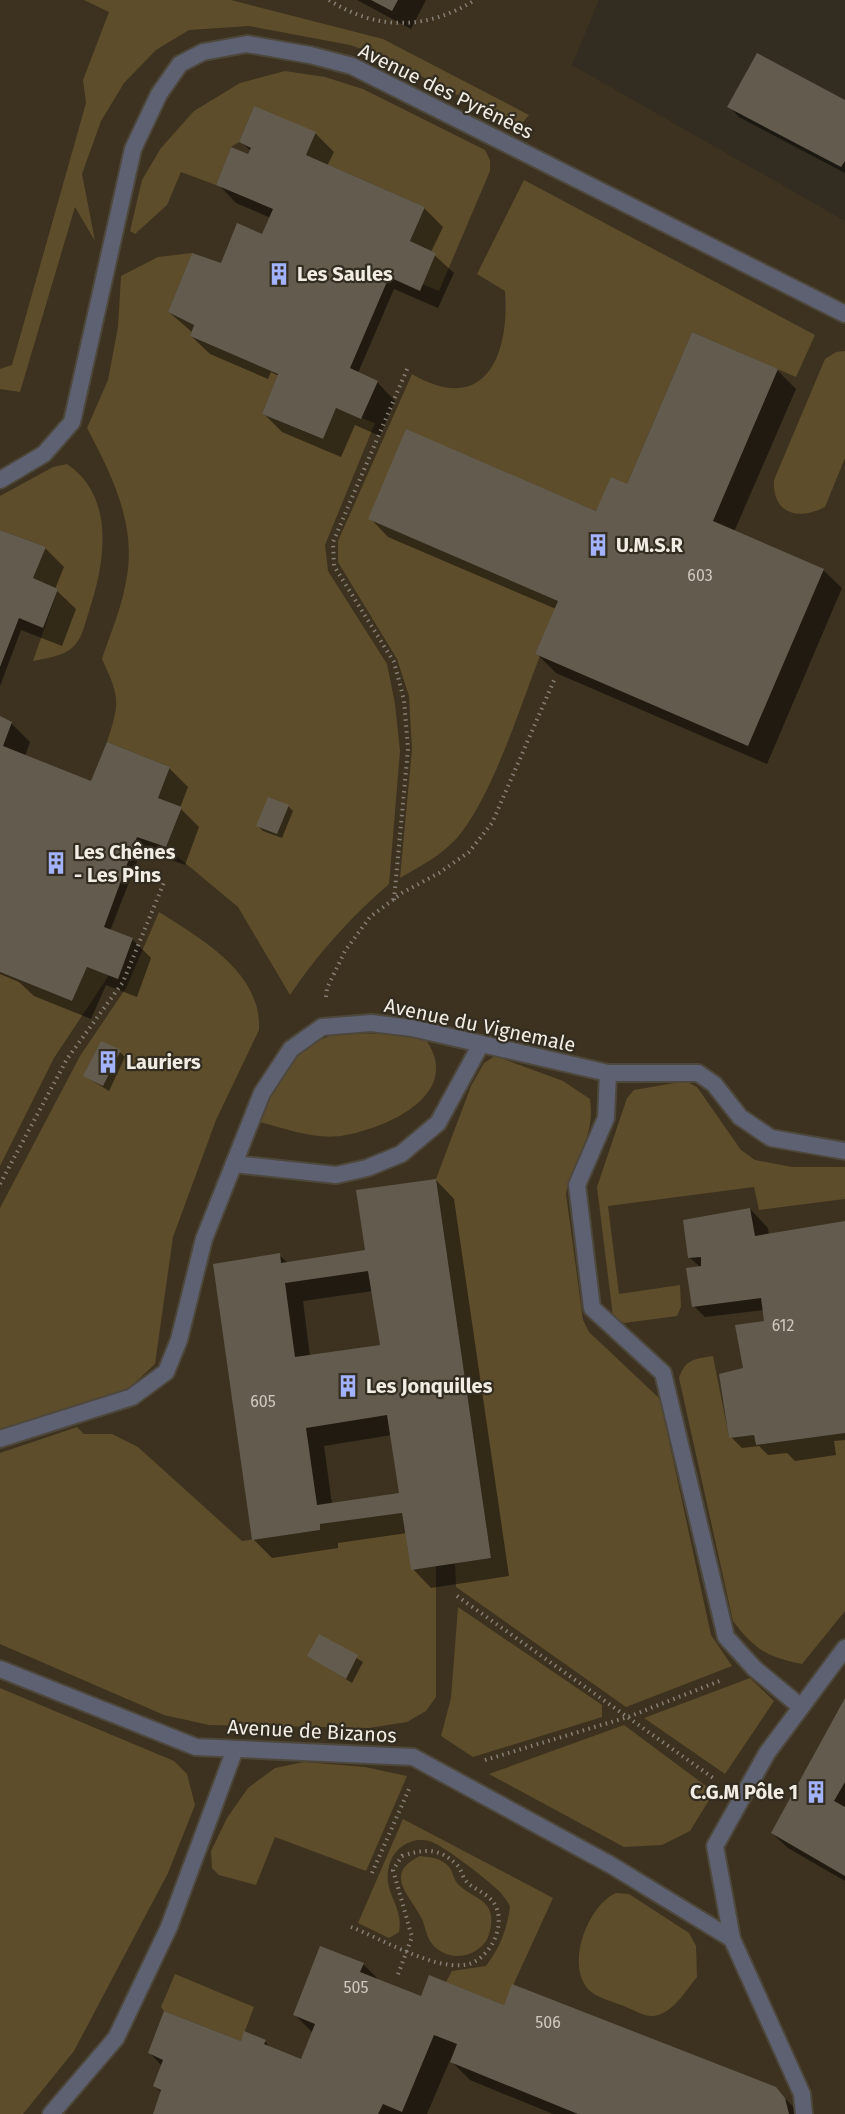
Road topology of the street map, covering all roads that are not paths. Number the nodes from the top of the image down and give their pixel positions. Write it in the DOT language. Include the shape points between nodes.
graph roads {
  1 [pos="845,314"];
  2 [pos="0,480"];
  3 [pos="481,1044"];
  4 [pos="608,1073"];
  5 [pos="845,1151"];
  6 [pos="234,1164"];
  7 [pos="0,1439"];
  8 [pos="845,1648"];
  9 [pos="0,1669"];
  10 [pos="801,1707"];
  11 [pos="235,1749"];
  12 [pos="732,1939"];
  13 [pos="60,2110"];
  14 [pos="804,2114"];
  1 -- 2 [label="lane, Avenue des Pyrénées" via="352,66 247,44 203,52 180,64 159,94 133,149 72,422 44,454"];
  3 -- 4 [label="lane, Avenue du Vignemale"];
  3 -- 6 [label="lane" via="438,1123 401,1154 336,1175"];
  3 -- 6 [label="lane, Avenue du Vignemale" via="402,1026 371,1023 322,1027 291,1049 262,1093"];
  4 -- 5 [label="lane, Avenue du Vignemale" via="698,1073 714,1084 740,1117 771,1138"];
  4 -- 10 [label="lane" via="606,1118 577,1185 592,1308 663,1373 726,1637 754,1668"];
  6 -- 7 [label="lane" via="204,1239 179,1340 166,1372 132,1396"];
  8 -- 10 [label="lane"];
  9 -- 11 [label="lane, Avenue de Bizanos" via="196,1747"];
  10 -- 12 [label="lane" via="767,1753 715,1846"];
  11 -- 12 [label="lane, Avenue de Bizanos" via="413,1757 610,1865"];
  11 -- 13 [label="lane" via="169,1927 116,2038"];
  12 -- 14 [label="lane" via="802,2094"];
}
